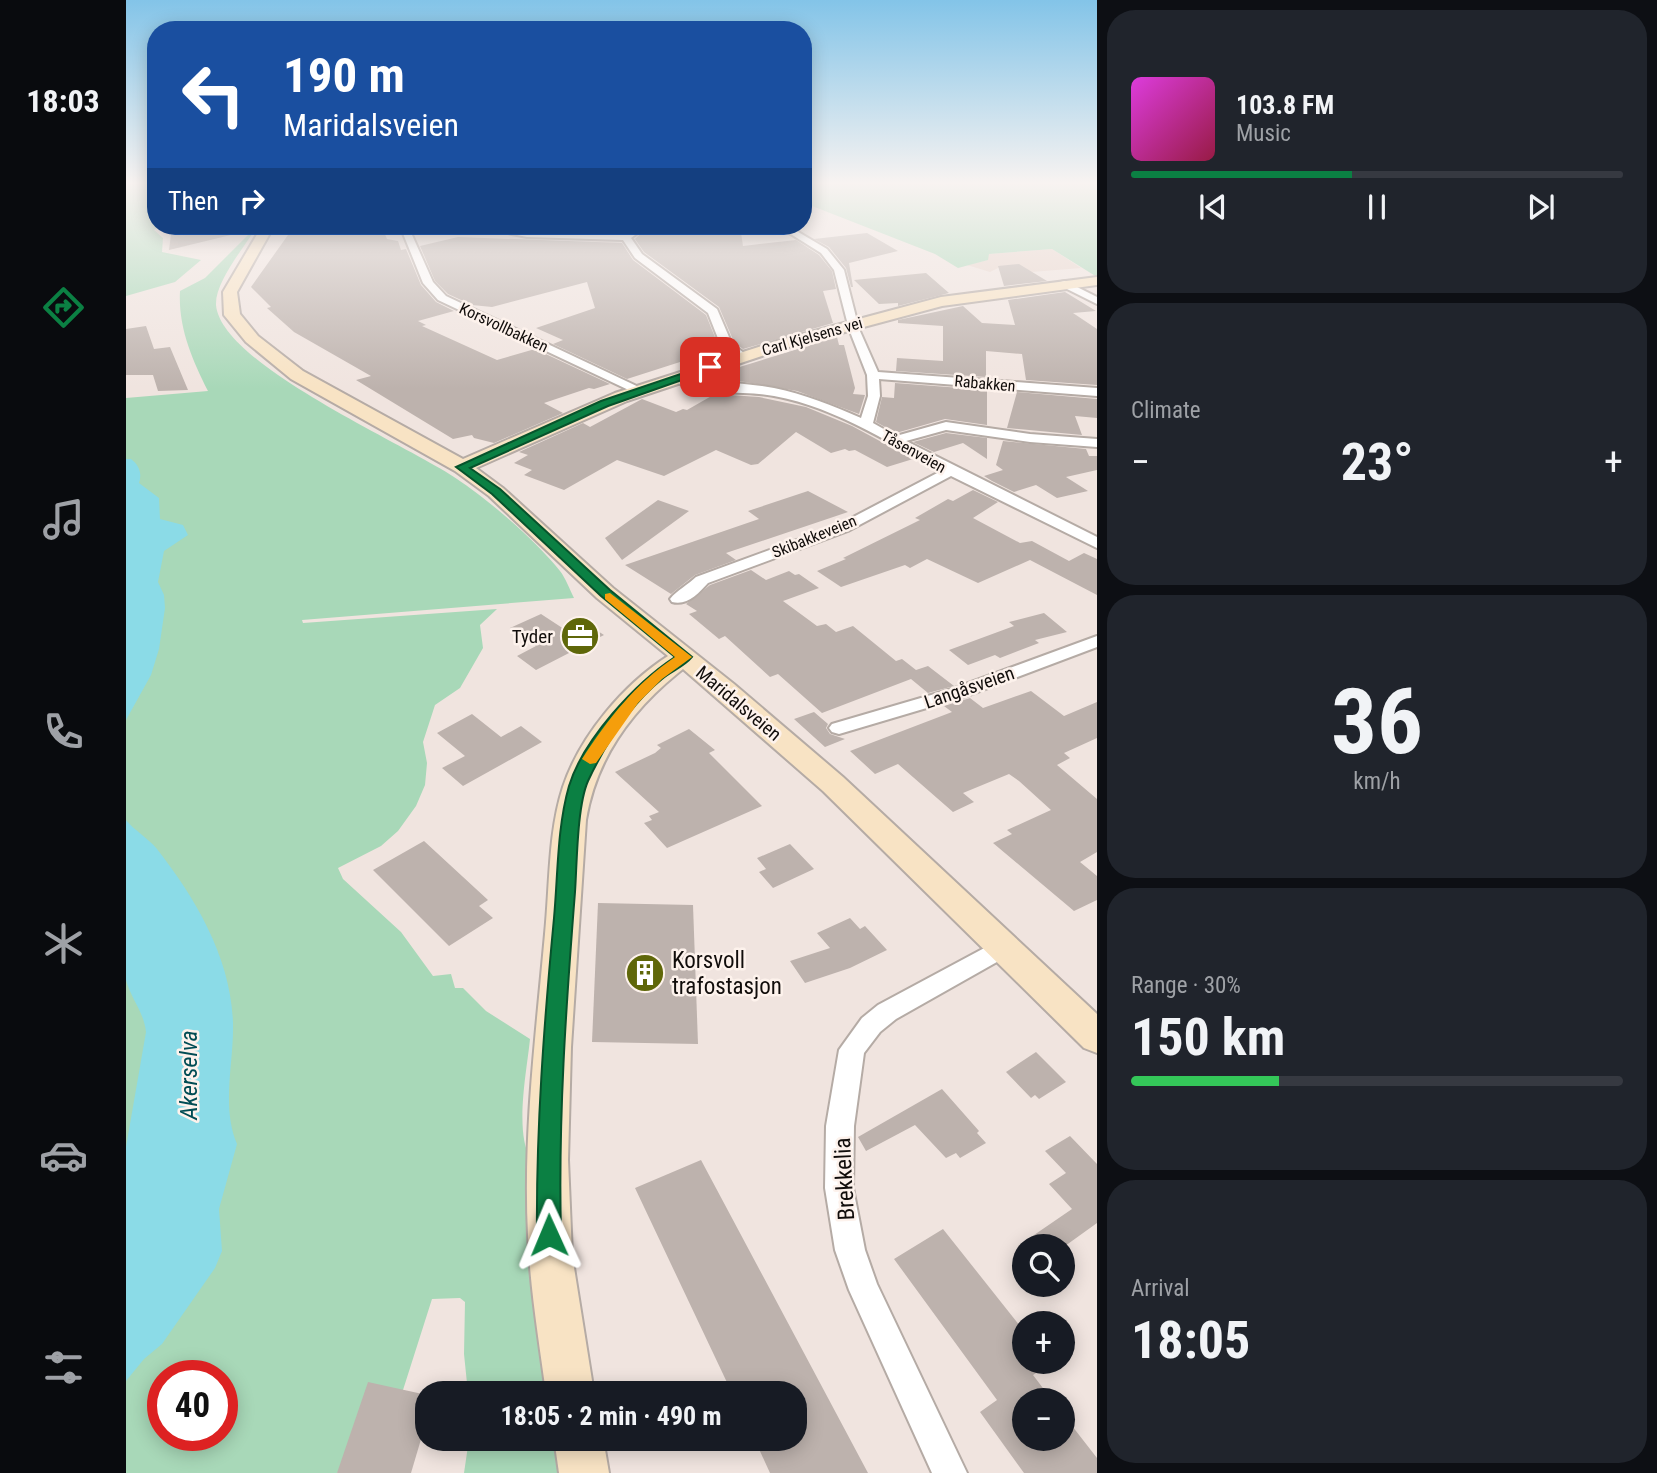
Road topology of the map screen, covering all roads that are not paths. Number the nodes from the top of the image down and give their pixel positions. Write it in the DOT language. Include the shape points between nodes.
graph roads {
  1 [pos="252,252"];
  2 [pos="415,252"];
  3 [pos="635,252"];
  4 [pos="825,252"];
  5 [pos="1097,281"];
  6 [pos="1065,284"];
  7 [pos="1097,301"];
  8 [pos="854,323"];
  9 [pos="743,356"];
  10 [pos="873,374"];
  11 [pos="677,378"];
  12 [pos="639,390"];
  13 [pos="1097,393"];
  14 [pos="866,425"];
  15 [pos="896,440"];
  16 [pos="1097,443"];
  17 [pos="462,467"];
  18 [pos="951,471"];
  19 [pos="1097,543"];
  20 [pos="678,599"];
  21 [pos="1097,641"];
  22 [pos="684,657"];
  23 [pos="839,728"];
  24 [pos="1003,947"];
  25 [pos="1097,1037"];
  26 [pos="568,1381"];
  27 [pos="580,1451"];
  28 [pos="584,1473"];
  29 [pos="950,1473"];
  1 -- 17 [label="main road, Maridalsveien" via="233,284 230,306 237,324 297,375"];
  2 -- 12 [label="street, Korsvollbakken" via="428,283 442,298"];
  3 -- 9 [label="street" via="713,311 727,346"];
  4 -- 8 [label="street, Tåsenveien" via="834,261"];
  5 -- 6 [label="main road, Carl Kjelsens vei"];
  6 -- 7 [label="street"];
  6 -- 8 [label="main road, Carl Kjelsens vei" via="958,299"];
  8 -- 9 [label="main road, Carl Kjelsens vei"];
  8 -- 10 [label="street, Tåsenveien"];
  9 -- 11 [label="main road, Carl Kjelsens vei"];
  10 -- 13 [label="street, Rabakken"];
  10 -- 14 [label="street, Tåsenveien" via="874,396"];
  11 -- 12 [label="main road, Carl Kjelsens vei"];
  11 -- 14 [label="street" via="807,400"];
  12 -- 17 [label="main road, Carl Kjelsens vei"];
  14 -- 15 [label="street, Tåsenveien"];
  15 -- 16 [label="street" via="946,426"];
  15 -- 18 [label="street, Tåsenveien"];
  17 -- 22 [label="main road, Maridalsveien"];
  18 -- 19 [label="street, Tåsenveien"];
  18 -- 20 [label="street, Skibakkeveien" via="843,528 702,580"];
  21 -- 23 [label="street, Langåsveien" via="961,692"];
  22 -- 24 [label="main road, Maridalsveien" via="833,784"];
  22 -- 26 [label="main road" via="632,700 585,767 574,804 547,1148 549,1235"];
  24 -- 25 [label="main road, Maridalsveien"];
  24 -- 29 [label="street, Brekkelia" via="871,1025 852,1051 840,1126 839,1188 850,1250 864,1290"];
  27 -- 28 [label="main road"];
}
